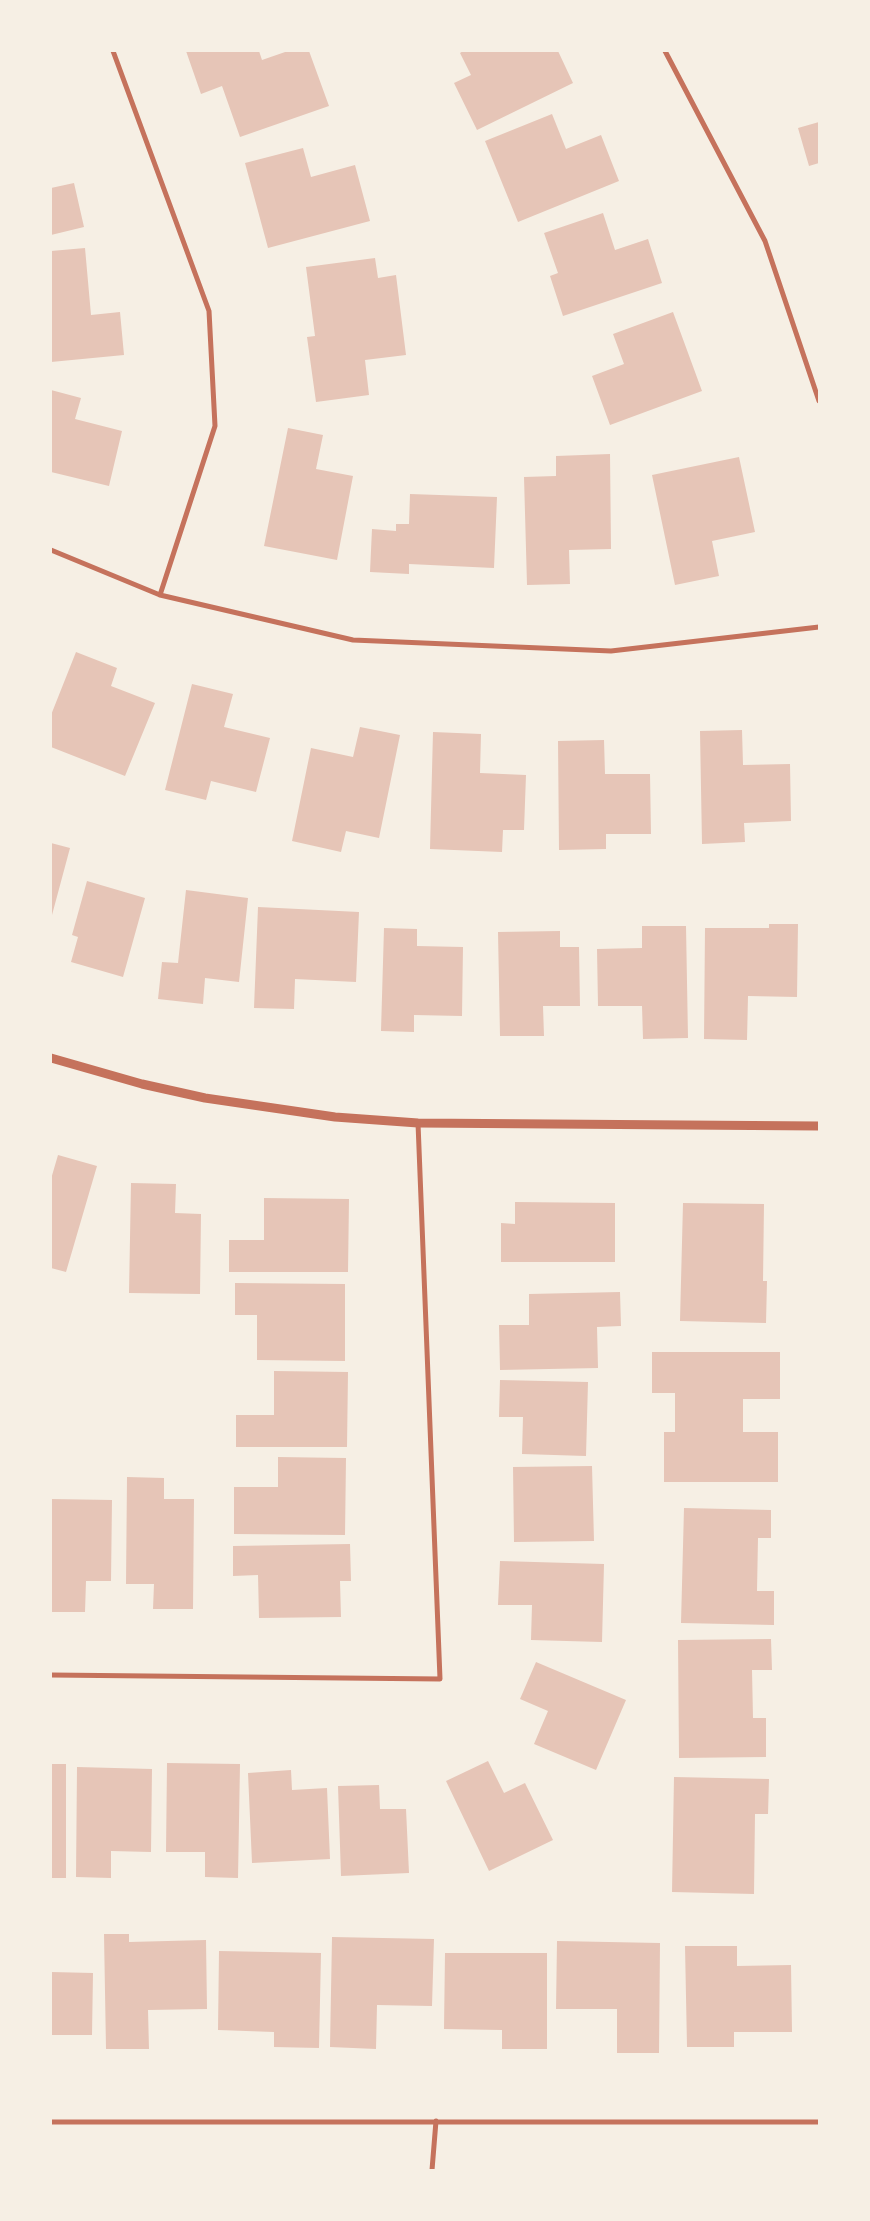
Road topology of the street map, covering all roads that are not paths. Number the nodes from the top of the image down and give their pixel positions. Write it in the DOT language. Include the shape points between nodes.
graph roads {
  1 [pos="112,51"];
  2 [pos="665,51"];
  3 [pos="819,401"];
  4 [pos="51,550"];
  5 [pos="160,595"];
  6 [pos="819,627"];
  7 [pos="51,1058"];
  8 [pos="418,1122"];
  9 [pos="819,1126"];
  10 [pos="51,1675"];
  11 [pos="436,2121"];
  12 [pos="51,2122"];
  13 [pos="819,2122"];
  14 [pos="432,2170"];
  1 -- 5 [label="street" via="209,311 215,426"];
  2 -- 3 [label="street" via="765,241"];
  4 -- 5 [label="street"];
  5 -- 6 [label="street" via="363,641 611,651"];
  7 -- 8 [label="street" via="206,1098 334,1118"];
  8 -- 9 [label="street"];
  8 -- 10 [label="street" via="440,1679"];
  11 -- 12 [label="street"];
  11 -- 13 [label="street"];
  11 -- 14 [label="street"];
}
